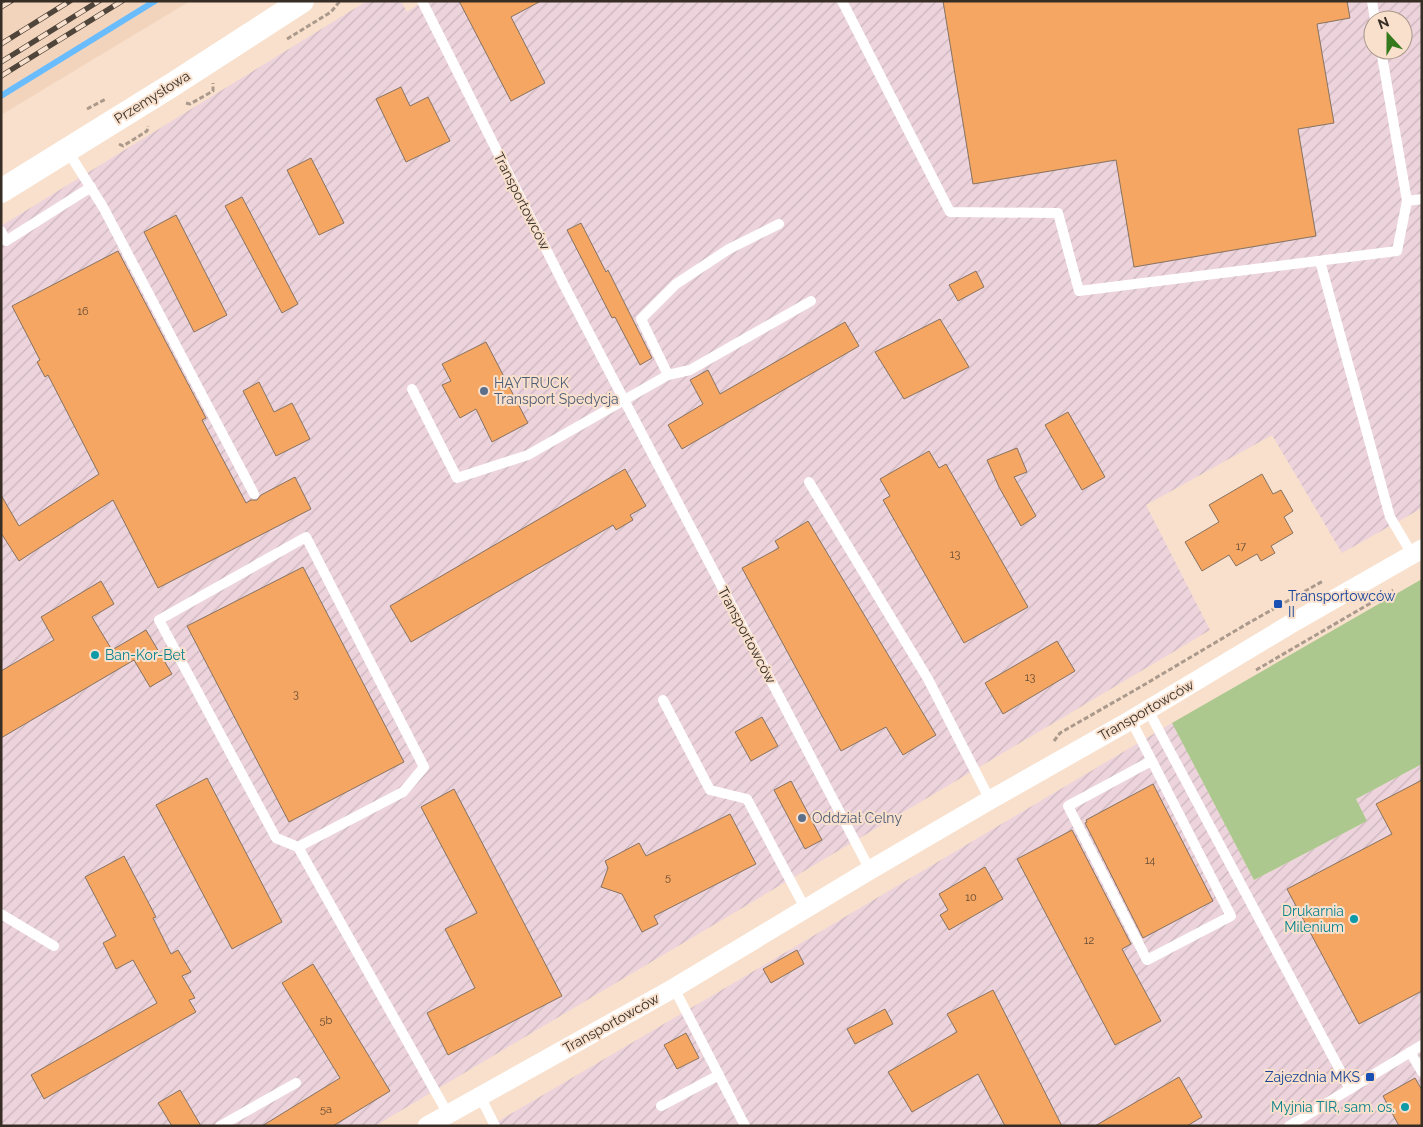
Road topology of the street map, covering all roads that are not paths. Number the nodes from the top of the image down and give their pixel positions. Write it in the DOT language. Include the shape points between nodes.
graph roads {
  1 [pos="302,1"];
  2 [pos="422,1"];
  3 [pos="842,1"];
  4 [pos="1382,60"];
  5 [pos="67,150"];
  6 [pos="91,187"];
  7 [pos="1,191"];
  8 [pos="1422,199"];
  9 [pos="1407,201"];
  10 [pos="778,224"];
  11 [pos="1,231"];
  12 [pos="1320,261"];
  13 [pos="811,301"];
  14 [pos="668,375"];
  15 [pos="412,389"];
  16 [pos="625,400"];
  17 [pos="809,482"];
  18 [pos="254,494"];
  19 [pos="1417,551"];
  20 [pos="663,700"];
  21 [pos="1148,710"];
  22 [pos="1131,720"];
  23 [pos="1151,761"];
  24 [pos="990,800"];
  25 [pos="298,847"];
  26 [pos="870,870"];
  27 [pos="805,908"];
  28 [pos="1,914"];
  29 [pos="54,946"];
  30 [pos="674,988"];
  31 [pos="1422,1046"];
  32 [pos="1410,1052"];
  33 [pos="1422,1072"];
  34 [pos="719,1075"];
  35 [pos="296,1084"];
  36 [pos="1350,1089"];
  37 [pos="480,1096"];
  38 [pos="661,1106"];
  39 [pos="448,1114"];
  40 [pos="220,1126"];
  41 [pos="427,1126"];
  42 [pos="495,1126"];
  43 [pos="745,1126"];
  44 [pos="1288,1126"];
  1 -- 5 [label="street, Przemysłowa"];
  2 -- 16 [label="lane, Transportowców"];
  3 -- 12 [label="lane" via="950,212 1058,213 1079,292"];
  4 -- 9 [label="lane"];
  5 -- 6 [label="lane"];
  5 -- 7 [label="street, Przemysłowa"];
  6 -- 11 [label="lane" via="6,241"];
  6 -- 18 [label="lane"];
  8 -- 9 [label="lane"];
  9 -- 12 [label="lane" via="1397,252"];
  10 -- 14 [label="lane" via="729,249 676,284 641,320"];
  12 -- 19 [label="lane" via="1390,517"];
  13 -- 14 [label="lane" via="690,370"];
  14 -- 16 [label="lane"];
  15 -- 16 [label="lane" via="457,478 528,455"];
  16 -- 26 [label="lane, Transportowców"];
  17 -- 24 [label="lane" via="928,679"];
  19 -- 21 [label="street, Transportowców"];
  20 -- 27 [label="lane" via="710,790 748,799"];
  21 -- 22 [label="street, Transportowców"];
  21 -- 36 [label="lane"];
  22 -- 23 [label="lane"];
  22 -- 24 [label="street, Transportowców"];
  23 -- 23 [label="lane" via="1231,916 1147,960 1068,806"];
  24 -- 26 [label="street, Transportowców"];
  25 -- 25 [label="lane" via="276,838 159,620 306,537 424,767 403,792"];
  25 -- 39 [label="lane"];
  26 -- 27 [label="street, Transportowców"];
  27 -- 30 [label="street, Transportowców"];
  28 -- 29 [label="lane"];
  30 -- 34 [label="lane"];
  30 -- 37 [label="street, Transportowców"];
  31 -- 32 [label="lane"];
  32 -- 33 [label="lane"];
  32 -- 36 [label="lane"];
  34 -- 38 [label="lane"];
  34 -- 43 [label="lane"];
  35 -- 40 [label="lane"];
  36 -- 44 [label="lane"];
  37 -- 39 [label="street, Transportowców"];
  37 -- 42 [label="lane"];
  39 -- 41 [label="street, Transportowców"];
}
